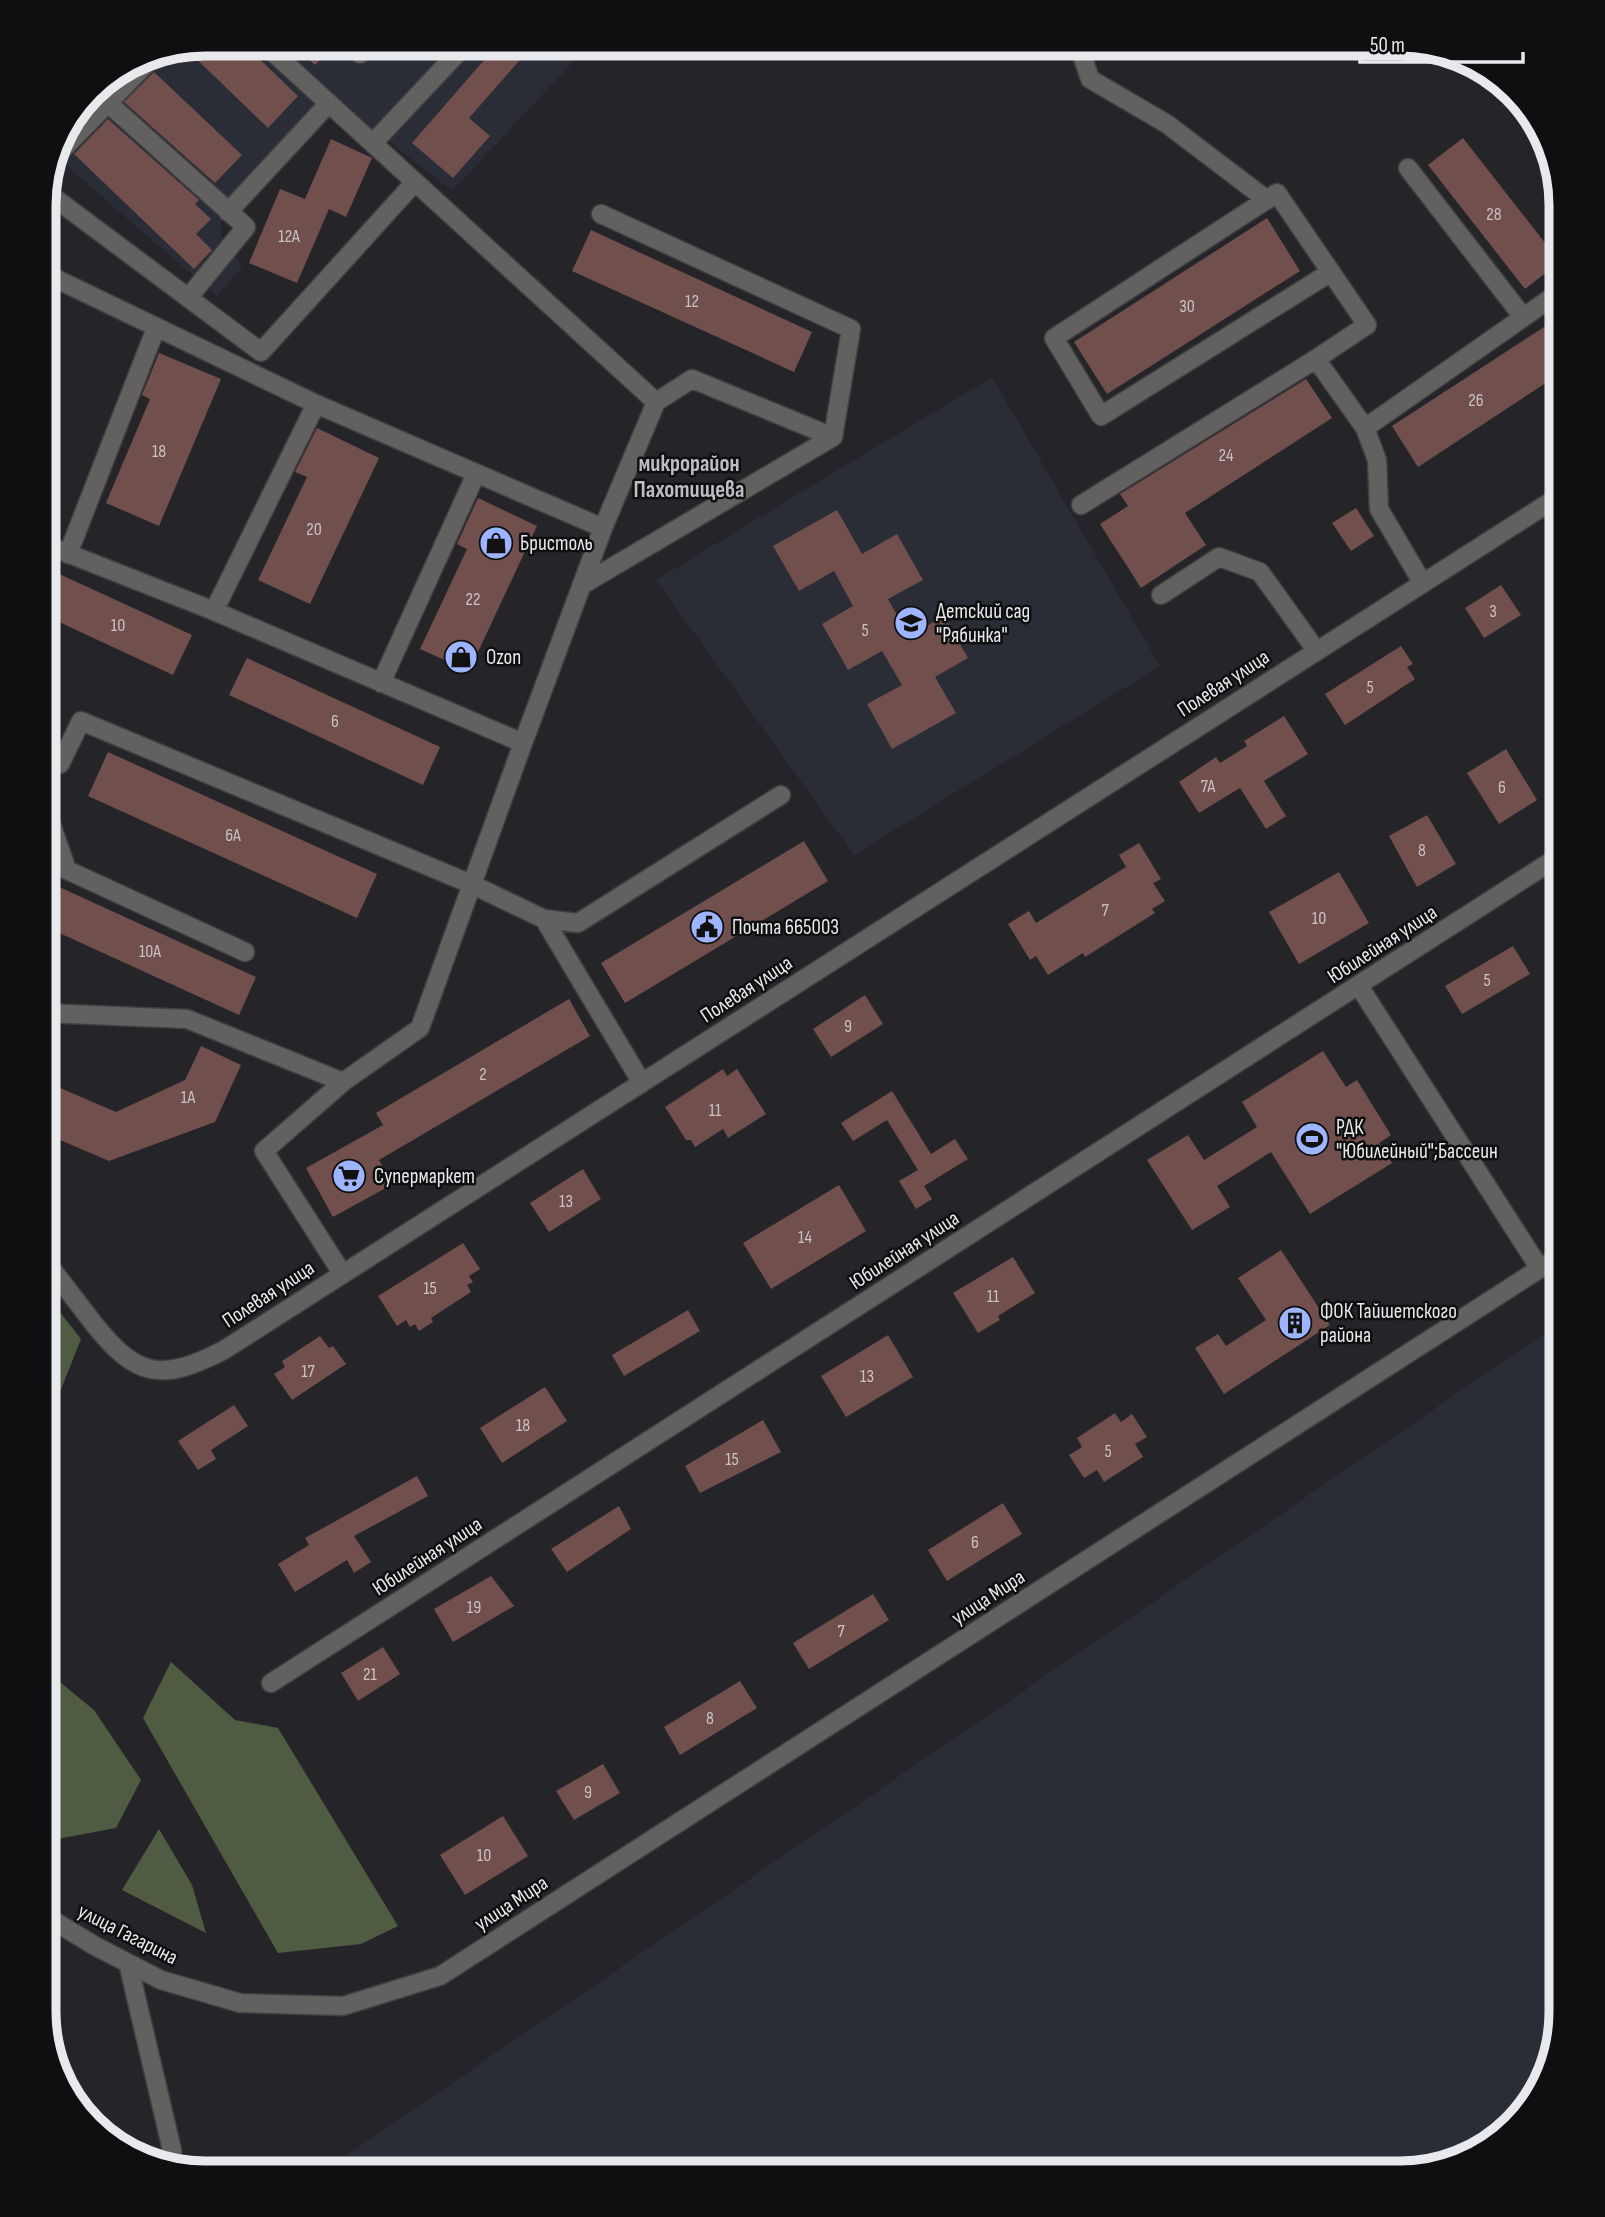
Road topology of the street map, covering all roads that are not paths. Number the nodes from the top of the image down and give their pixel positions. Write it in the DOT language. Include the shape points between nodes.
graph roads {
  1 [pos="277,56"];
  2 [pos="455,56"];
  3 [pos="1082,56"];
  4 [pos="140,71"];
  5 [pos="108,103"];
  6 [pos="329,103"];
  7 [pos="70,142"];
  8 [pos="373,143"];
  9 [pos="1408,167"];
  10 [pos="415,182"];
  11 [pos="56,199"];
  12 [pos="1267,200"];
  13 [pos="228,212"];
  14 [pos="601,214"];
  15 [pos="1331,272"];
  16 [pos="56,279"];
  17 [pos="188,298"];
  18 [pos="1549,299"];
  19 [pos="1523,317"];
  20 [pos="156,328"];
  21 [pos="1316,359"];
  22 [pos="656,402"];
  23 [pos="316,404"];
  24 [pos="1366,428"];
  25 [pos="833,436"];
  26 [pos="476,474"];
  27 [pos="1549,503"];
  28 [pos="1081,505"];
  29 [pos="603,528"];
  30 [pos="56,549"];
  31 [pos="68,554"];
  32 [pos="1422,582"];
  33 [pos="582,585"];
  34 [pos="1161,595"];
  35 [pos="214,611"];
  36 [pos="1316,650"];
  37 [pos="381,683"];
  38 [pos="523,743"];
  39 [pos="56,762"];
  40 [pos="781,795"];
  41 [pos="56,840"];
  42 [pos="1549,863"];
  43 [pos="471,884"];
  44 [pos="544,919"];
  45 [pos="246,952"];
  46 [pos="1359,986"];
  47 [pos="56,1014"];
  48 [pos="343,1082"];
  49 [pos="642,1083"];
  50 [pos="1549,1263"];
  51 [pos="1541,1269"];
  52 [pos="342,1273"];
  53 [pos="56,1274"];
  54 [pos="271,1683"];
  55 [pos="56,1922"];
  56 [pos="128,1963"];
  57 [pos="440,1976"];
  58 [pos="172,2157"];
  1 -- 6 [label="street"];
  2 -- 8 [label="street"];
  3 -- 12 [label="street" via="1090,79 1167,124"];
  4 -- 5 [label="street"];
  5 -- 7 [label="street"];
  5 -- 13 [label="street"];
  6 -- 8 [label="street"];
  6 -- 13 [label="street"];
  8 -- 10 [label="street"];
  9 -- 19 [label="street"];
  10 -- 17 [label="street" via="261,352"];
  10 -- 22 [label="street"];
  11 -- 17 [label="street"];
  12 -- 15 [label="street" via="1277,193"];
  12 -- 15 [label="street" via="1054,338 1101,416"];
  13 -- 17 [label="street" via="246,227"];
  14 -- 25 [label="street" via="851,329"];
  15 -- 21 [label="street" via="1367,325"];
  16 -- 20 [label="street"];
  18 -- 19 [label="street"];
  19 -- 24 [label="street"];
  20 -- 23 [label="street"];
  20 -- 31 [label="street"];
  21 -- 24 [label="street"];
  21 -- 28 [label="street"];
  22 -- 25 [label="street" via="692,379"];
  22 -- 29 [label="street"];
  23 -- 26 [label="street"];
  23 -- 35 [label="street"];
  24 -- 32 [label="street" via="1377,460 1379,509"];
  25 -- 33 [label="street"];
  26 -- 29 [label="street"];
  26 -- 37 [label="street"];
  27 -- 32 [label="street, Полевая улица"];
  29 -- 33 [label="street"];
  30 -- 31 [label="street"];
  31 -- 35 [label="street"];
  32 -- 36 [label="street, Полевая улица"];
  33 -- 38 [label="street"];
  34 -- 36 [label="street" via="1219,557 1260,572"];
  35 -- 37 [label="street"];
  36 -- 49 [label="street, Полевая улица"];
  37 -- 38 [label="street"];
  38 -- 43 [label="street"];
  39 -- 43 [label="street" via="60,764 81,721"];
  40 -- 44 [label="street" via="578,923"];
  41 -- 45 [label="street" via="67,870"];
  42 -- 46 [label="street, Юбилейная улица"];
  43 -- 44 [label="street"];
  43 -- 48 [label="street" via="420,1028"];
  44 -- 49 [label="street"];
  46 -- 51 [label="street"];
  46 -- 54 [label="street, Юбилейная улица"];
  47 -- 48 [label="street" via="187,1019"];
  48 -- 52 [label="street" via="264,1151"];
  49 -- 52 [label="street, Полевая улица"];
  50 -- 51 [label="street, улица Мира"];
  51 -- 57 [label="street, улица Мира"];
  52 -- 53 [label="street, Полевая улица" via="197,1364 150,1370 132,1364 112,1346"];
  55 -- 56 [label="street, улица Гагарина"];
  56 -- 57 [label="street, улица Гагарина" via="161,1980 240,2003 343,2006"];
  56 -- 58 [label="street"];
}
